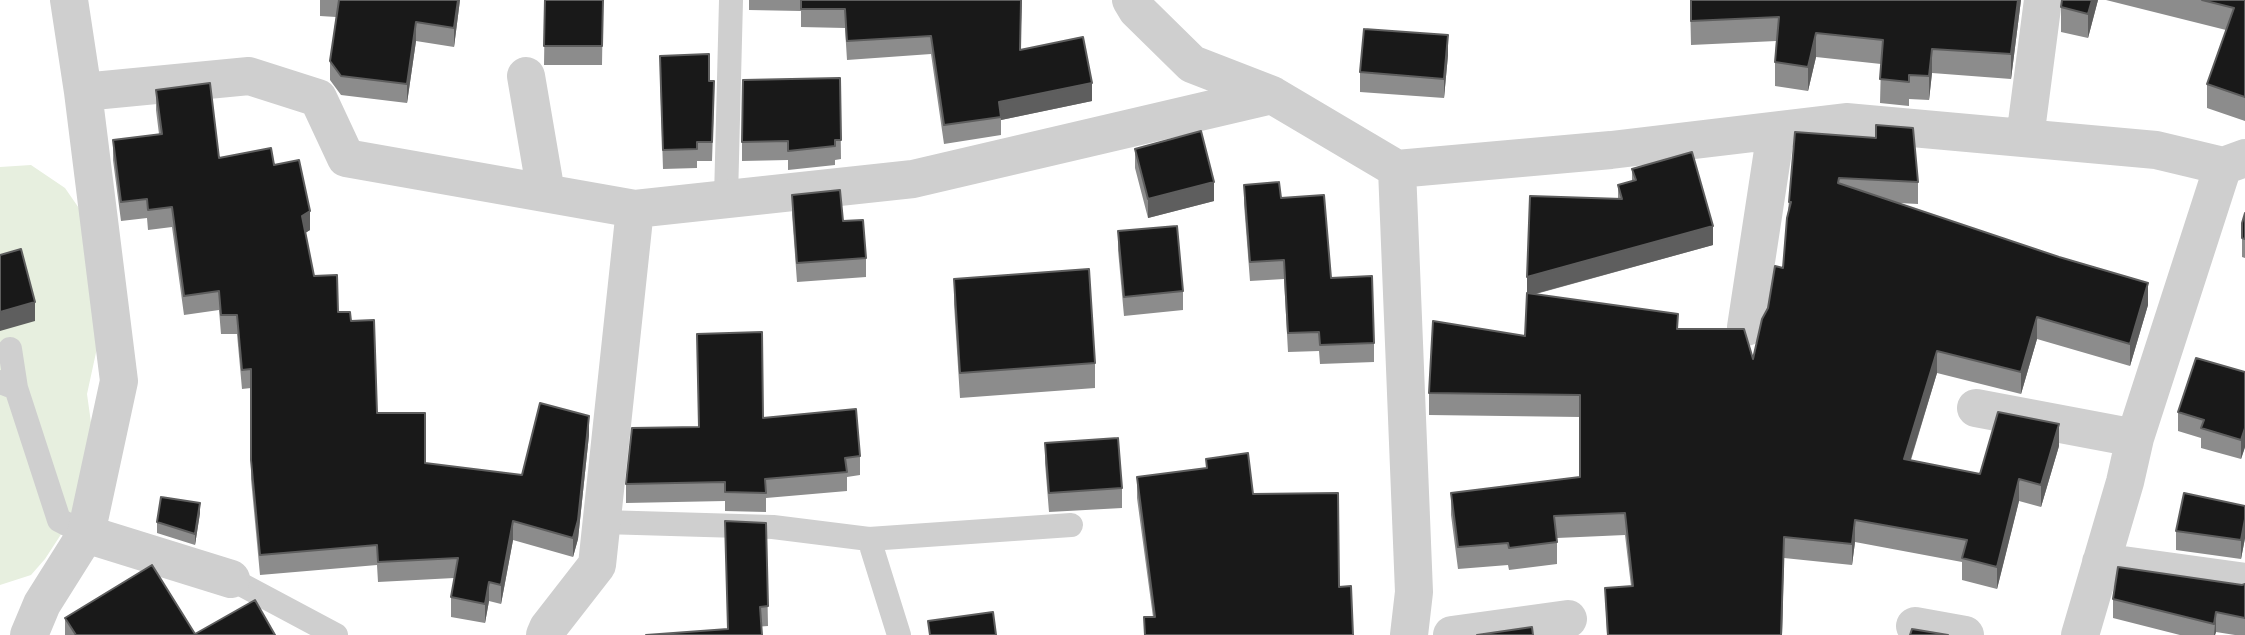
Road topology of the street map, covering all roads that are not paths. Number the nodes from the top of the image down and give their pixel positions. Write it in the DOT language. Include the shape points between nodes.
graph roads {
  1 [pos="69,0"];
  2 [pos="731,0"];
  3 [pos="1131,0"];
  4 [pos="2043,0"];
  5 [pos="526,76"];
  6 [pos="83,92"];
  7 [pos="1272,95"];
  8 [pos="1776,131"];
  9 [pos="2025,138"];
  10 [pos="2234,162"];
  11 [pos="1397,169"];
  12 [pos="546,193"];
  13 [pos="726,198"];
  14 [pos="635,209"];
  15 [pos="1746,327"];
  16 [pos="10,349"];
  17 [pos="8,385"];
  18 [pos="1976,408"];
  19 [pos="2135,438"];
  20 [pos="603,522"];
  21 [pos="1071,525"];
  22 [pos="86,534"];
  23 [pos="869,539"];
  24 [pos="2101,562"];
  25 [pos="231,579"];
  26 [pos="2245,582"];
  27 [pos="1568,619"];
  28 [pos="1915,625"];
  29 [pos="29,635"];
  30 [pos="336,635"];
  31 [pos="545,635"];
  32 [pos="899,635"];
  33 [pos="1409,635"];
  34 [pos="1452,635"];
  35 [pos="1965,635"];
  36 [pos="2080,635"];
  1 -- 6 [label="street"];
  2 -- 13 [label="lane"];
  3 -- 7 [label="street" via="1192,64"];
  4 -- 9 [label="street"];
  5 -- 12 [label="street"];
  6 -- 12 [label="street" via="249,76 318,98 346,158"];
  6 -- 22 [label="street" via="119,381"];
  7 -- 11 [label="street"];
  7 -- 13 [label="street" via="913,179"];
  8 -- 9 [label="street" via="1846,122"];
  8 -- 11 [label="street"];
  8 -- 15 [label="street"];
  9 -- 10 [label="street"];
  10 -- 19 [label="street"];
  11 -- 33 [label="street" via="1414,592"];
  12 -- 14 [label="street"];
  13 -- 14 [label="street"];
  14 -- 20 [label="street"];
  16 -- 17 [label="lane"];
  17 -- 22 [label="lane" via="59,520"];
  18 -- 19 [label="street"];
  19 -- 24 [label="street"];
  20 -- 23 [label="lane" via="773,527"];
  20 -- 31 [label="street" via="597,565"];
  21 -- 23 [label="lane"];
  22 -- 25 [label="street"];
  22 -- 29 [label="street" via="42,604"];
  23 -- 32 [label="lane"];
  24 -- 26 [label="street"];
  24 -- 36 [label="street"];
  25 -- 30 [label="lane"];
  27 -- 34 [label="street"];
  28 -- 35 [label="street"];
}
